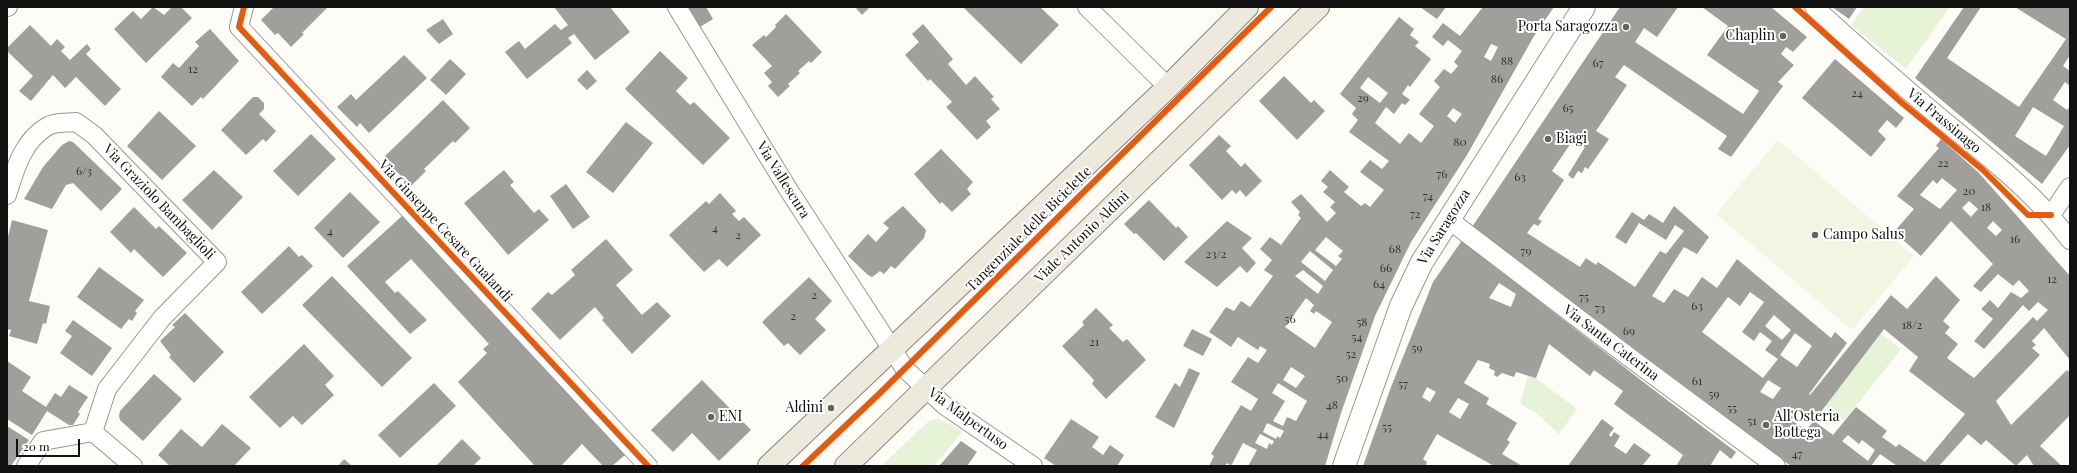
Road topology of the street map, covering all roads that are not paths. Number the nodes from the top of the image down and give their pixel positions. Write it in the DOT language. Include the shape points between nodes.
graph roads {
  1 [pos="244,7"];
  2 [pos="677,7"];
  3 [pos="1087,7"];
  4 [pos="1247,7"];
  5 [pos="1318,7"];
  6 [pos="1584,7"];
  7 [pos="1814,7"];
  8 [pos="1168,87"];
  9 [pos="2070,187"];
  10 [pos="7,195"];
  11 [pos="2051,215"];
  12 [pos="1448,219"];
  13 [pos="2070,240"];
  14 [pos="892,350"];
  15 [pos="926,389"];
  16 [pos="93,432"];
  17 [pos="26,466"];
  18 [pos="133,466"];
  19 [pos="648,466"];
  20 [pos="769,466"];
  21 [pos="846,466"];
  22 [pos="1033,466"];
  23 [pos="1344,466"];
  24 [pos="1776,466"];
  1 -- 19 [label="street, Via Giuseppe Cesare Gualandi" via="239,27"];
  2 -- 14 [label="street, Via Vallescura" via="788,189"];
  3 -- 8 [label="street"];
  4 -- 8 [label="main road"];
  5 -- 15 [label="main road, Viale Antonio Aldini"];
  6 -- 12 [label="street, Via Saragozza"];
  7 -- 11 [label="street, Via Frassinago" via="1888,74 2014,179"];
  8 -- 14 [label="main road"];
  9 -- 11 [label="street"];
  10 -- 16 [label="street, Via Graziolo Bambaglioli" via="18,162 31,140 49,125 76,122 94,136 217,262 162,318 107,389"];
  11 -- 13 [label="street, Via Frassinago"];
  12 -- 23 [label="street, Via Saragozza" via="1422,262 1401,306"];
  12 -- 24 [label="street, Via Santa Caterina"];
  14 -- 15 [label="street, Via Malpertuso" via="905,369"];
  14 -- 20 [label="main road"];
  15 -- 21 [label="main road, Viale Antonio Aldini"];
  15 -- 22 [label="street, Via Malpertuso" via="944,405"];
  16 -- 17 [label="street" via="43,441"];
  16 -- 18 [label="street"];
}
